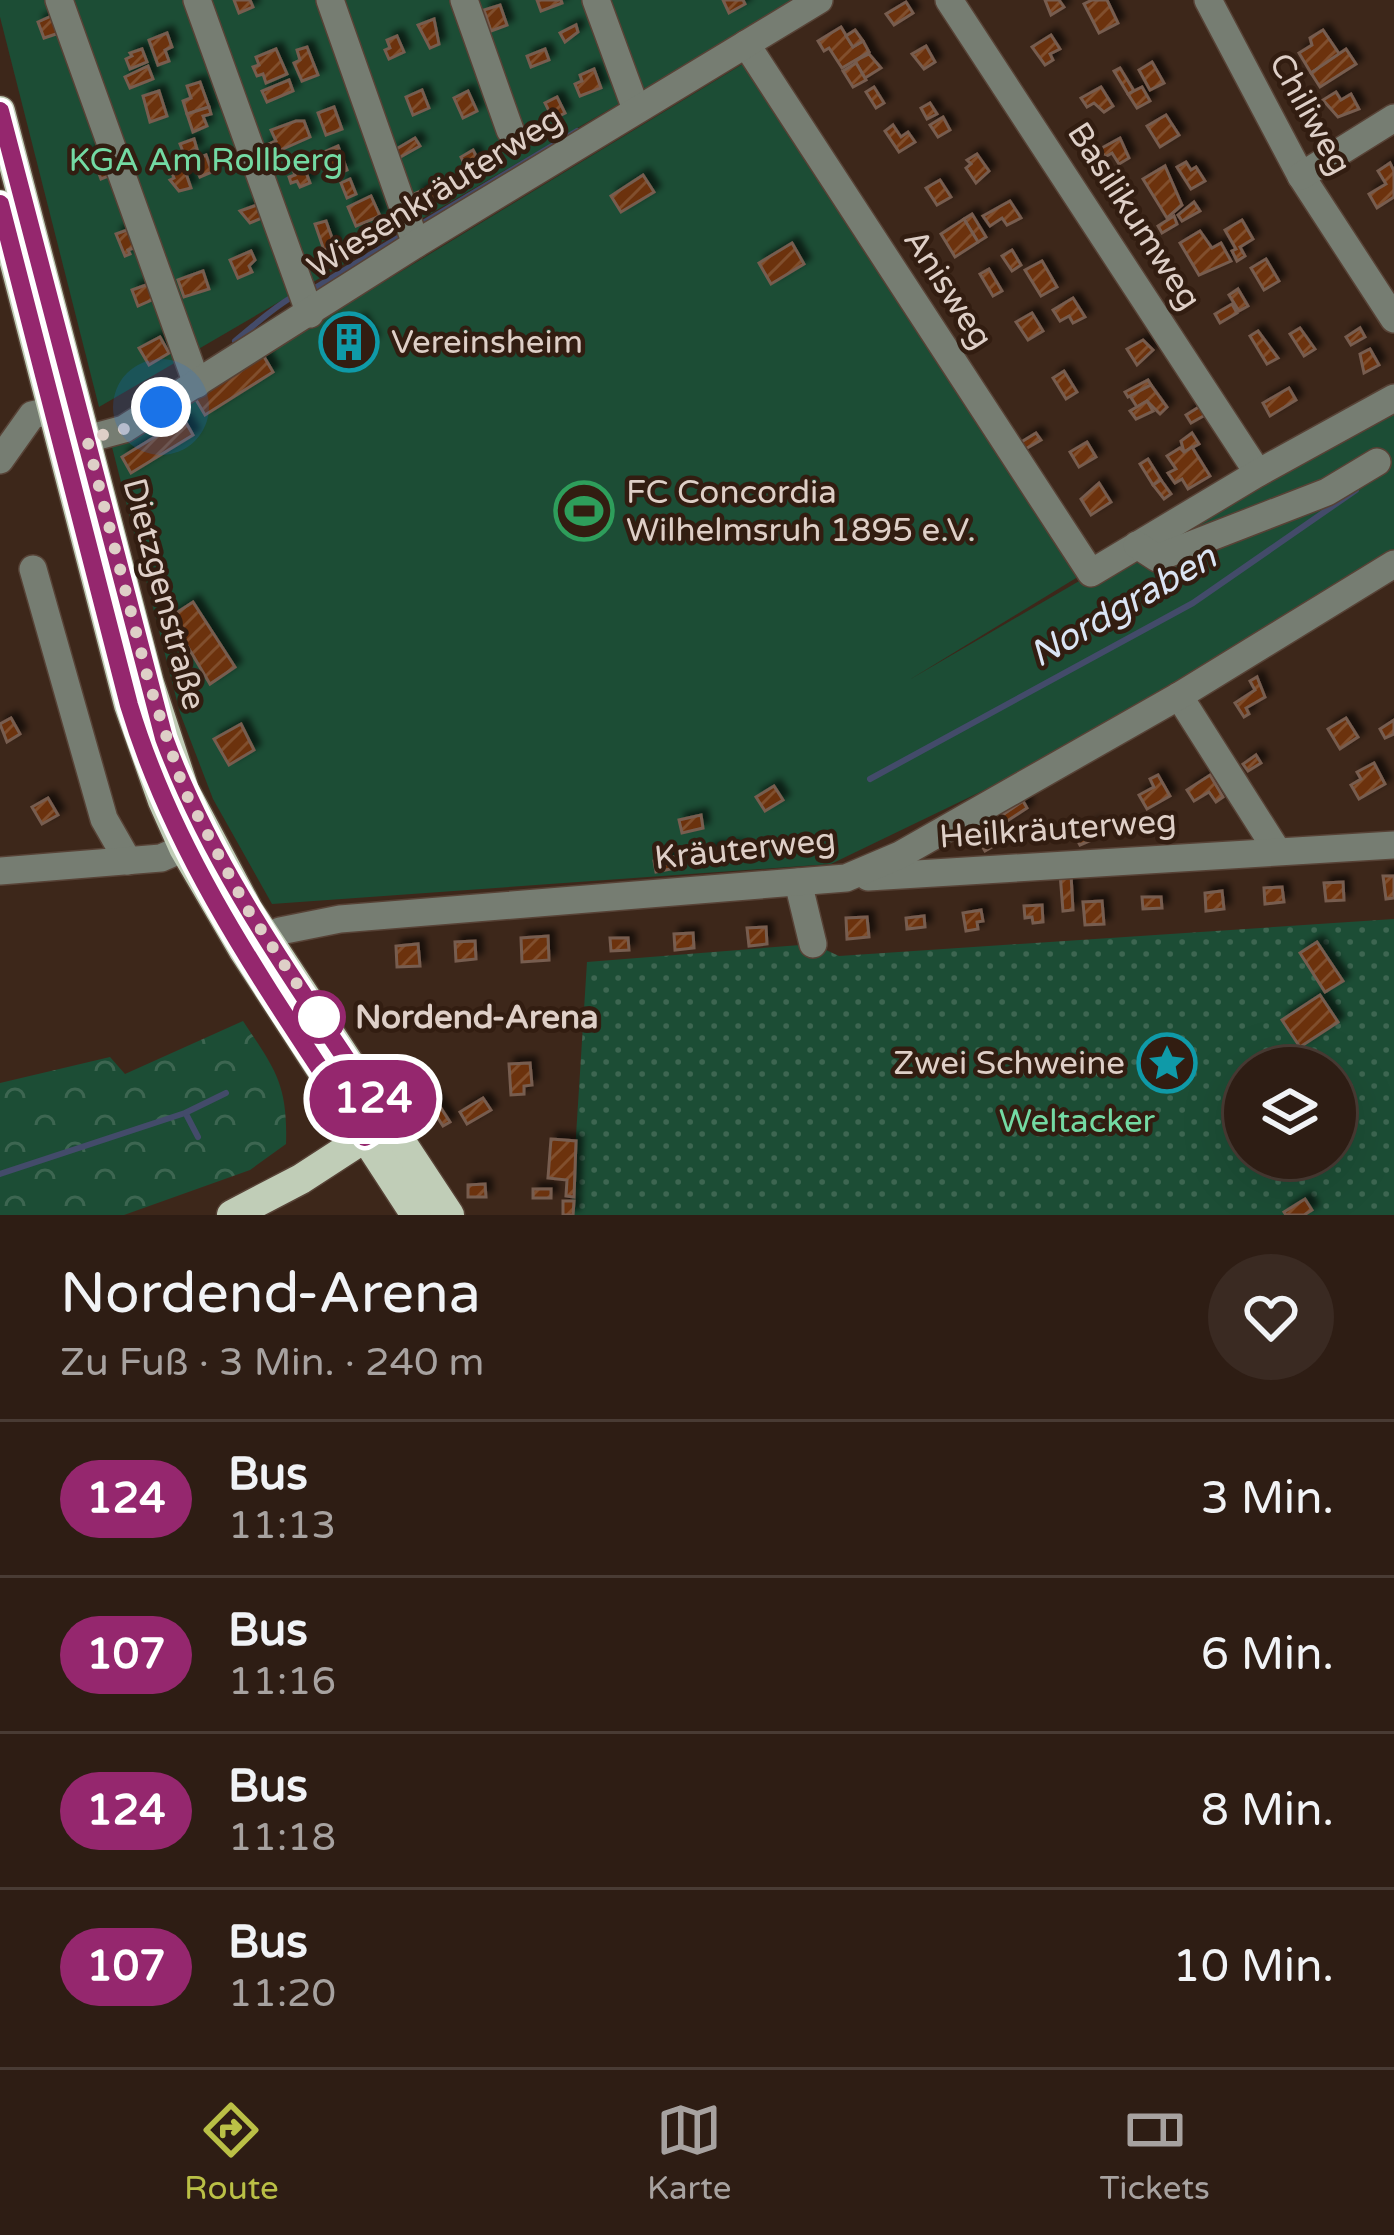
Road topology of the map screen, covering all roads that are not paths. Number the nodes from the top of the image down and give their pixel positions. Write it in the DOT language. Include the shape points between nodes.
graph roads {
  1 [pos="59,0"];
  2 [pos="196,0"];
  3 [pos="330,0"];
  4 [pos="464,0"];
  5 [pos="596,0"];
  6 [pos="819,0"];
  7 [pos="949,0"];
  8 [pos="1208,0"];
  9 [pos="746,44"];
  10 [pos="636,109"];
  11 [pos="0,111"];
  12 [pos="1394,118"];
  13 [pos="510,130"];
  14 [pos="1300,176"];
  15 [pos="1,213"];
  16 [pos="416,244"];
  17 [pos="310,314"];
  18 [pos="1394,319"];
  19 [pos="197,384"];
  20 [pos="1394,398"];
  21 [pos="53,410"];
  22 [pos="75,442"];
  23 [pos="0,460"];
  24 [pos="1377,462"];
  25 [pos="1258,472"];
  26 [pos="1137,545"];
  27 [pos="1394,564"];
  28 [pos="33,569"];
  29 [pos="1179,696"];
  30 [pos="1394,825"];
  31 [pos="1383,846"];
  32 [pos="184,848"];
  33 [pos="1276,850"];
  34 [pos="128,861"];
  35 [pos="0,871"];
  36 [pos="846,878"];
  37 [pos="797,882"];
  38 [pos="255,944"];
  39 [pos="813,944"];
  40 [pos="376,1130"];
  41 [pos="232,1215"];
  42 [pos="416,1215"];
  43 [pos="449,1215"];
  1 -- 19 [label="lane"];
  2 -- 17 [label="lane"];
  3 -- 16 [label="lane"];
  4 -- 13 [label="lane"];
  5 -- 10 [label="lane"];
  6 -- 9 [label="lane, Wiesenkräuterweg"];
  7 -- 25 [label="lane, Basilikumweg"];
  8 -- 14 [label="lane, Chiliweg"];
  9 -- 10 [label="lane, Wiesenkräuterweg"];
  9 -- 26 [label="lane, Anisweg" via="1091,573"];
  10 -- 16 [label="lane, Wiesenkräuterweg"];
  11 -- 22 [label="main road, Dietzgenstraße"];
  12 -- 14 [label="lane"];
  14 -- 18 [label="lane, Chiliweg"];
  15 -- 21 [label="main road, Dietzgenstraße"];
  16 -- 17 [label="lane, Wiesenkräuterweg"];
  17 -- 19 [label="lane, Wiesenkräuterweg"];
  19 -- 22 [label="lane, Wiesenkräuterweg" via="124,429"];
  20 -- 25 [label="lane"];
  21 -- 22 [label="main road, Dietzgenstraße"];
  21 -- 23 [label="lane" via="32,415"];
  22 -- 32 [label="main road, Dietzgenstraße" via="135,726"];
  22 -- 38 [label="main road, Dietzgenstraße" via="164,738"];
  24 -- 26 [label="lane" via="1328,493 1157,558"];
  25 -- 26 [label="lane"];
  27 -- 29 [label="lane, Kräuterweg"];
  28 -- 34 [label="lane" via="104,819"];
  29 -- 33 [label="lane"];
  29 -- 36 [label="lane, Kräuterweg" via="900,856"];
  30 -- 31 [label="lane"];
  31 -- 33 [label="lane, Heilkräuterweg"];
  32 -- 34 [label="lane"];
  32 -- 38 [label="main road, Dietzgenstraße"];
  33 -- 36 [label="lane, Heilkräuterweg"];
  34 -- 35 [label="lane"];
  36 -- 37 [label="lane, Kräuterweg"];
  37 -- 38 [label="lane, Kräuterweg" via="340,920"];
  37 -- 39 [label="lane"];
  38 -- 40 [label="main road"];
  40 -- 41 [label="main road"];
  40 -- 42 [label="main road"];
  40 -- 43 [label="main road"];
}
